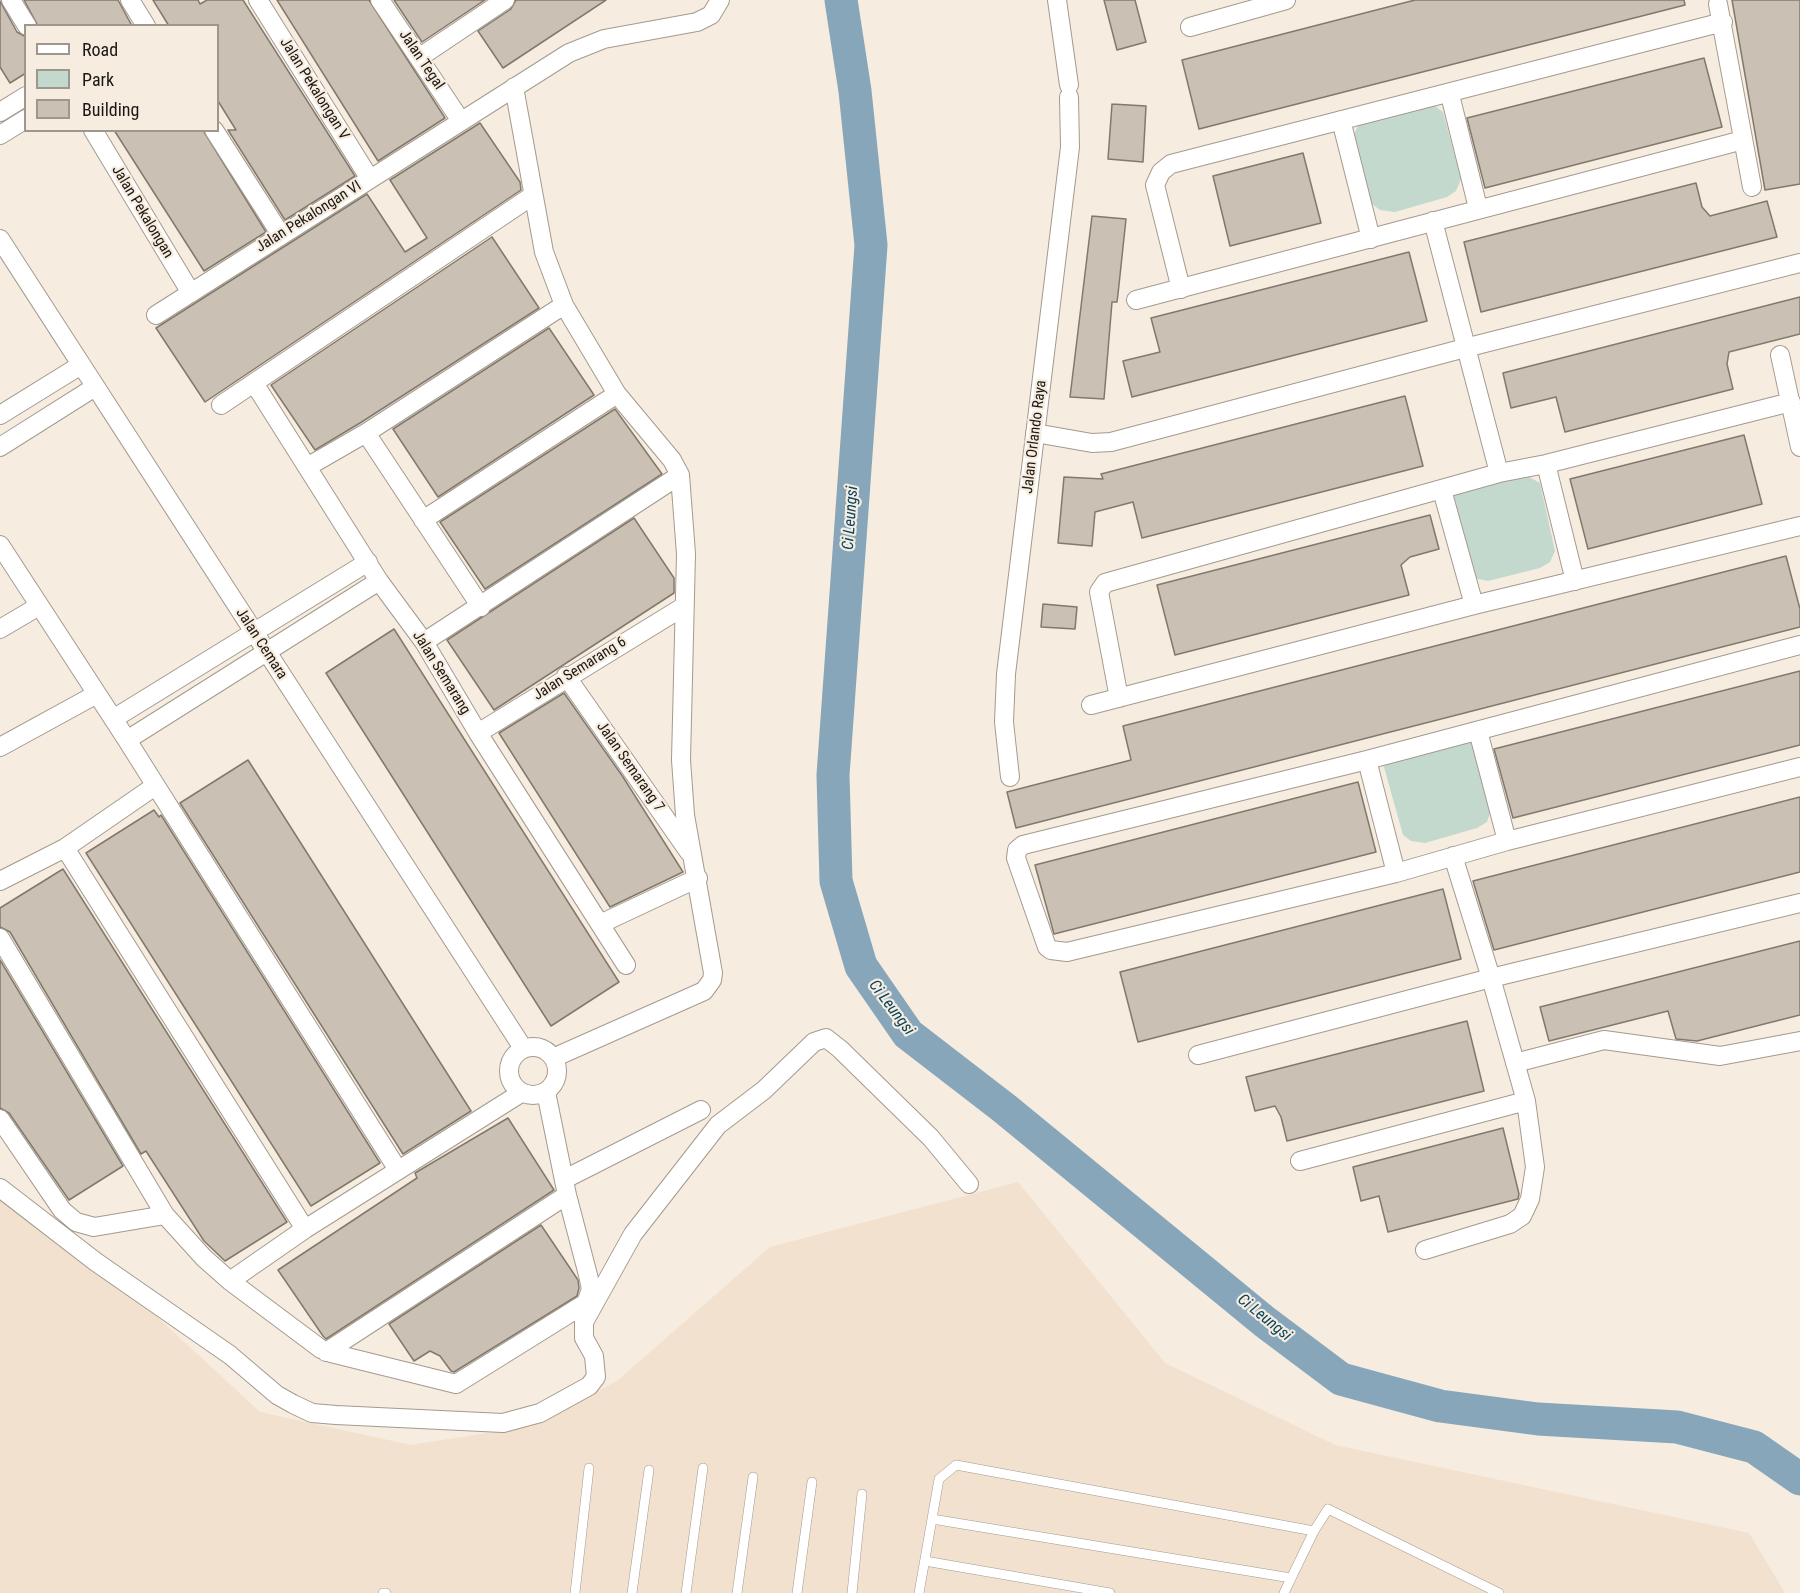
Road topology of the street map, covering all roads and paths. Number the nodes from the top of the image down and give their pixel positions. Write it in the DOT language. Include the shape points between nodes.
graph roads {
  1 [pos="11,0"];
  2 [pos="130,0"];
  3 [pos="258,0"];
  4 [pos="380,0"];
  5 [pos="505,0"];
  6 [pos="720,0"];
  7 [pos="1057,0"];
  8 [pos="1286,0"];
  9 [pos="1718,4"];
  10 [pos="1226,7"];
  11 [pos="1723,22"];
  12 [pos="26,24"];
  13 [pos="145,24"];
  14 [pos="1190,27"];
  15 [pos="420,57"];
  16 [pos="514,87"];
  17 [pos="1450,95"];
  18 [pos="24,97"];
  19 [pos="0,112"];
  20 [pos="24,120"];
  21 [pos="1341,120"];
  22 [pos="461,121"];
  23 [pos="94,132"];
  24 [pos="215,132"];
  25 [pos="0,135"];
  26 [pos="1743,140"];
  27 [pos="370,179"];
  28 [pos="1752,187"];
  29 [pos="532,196"];
  30 [pos="1478,208"];
  31 [pos="1433,221"];
  32 [pos="281,235"];
  33 [pos="0,238"];
  34 [pos="1371,239"];
  35 [pos="1800,264"];
  36 [pos="1181,289"];
  37 [pos="191,292"];
  38 [pos="1136,300"];
  39 [pos="564,305"];
  40 [pos="156,315"];
  41 [pos="1465,348"];
  42 [pos="1780,355"];
  43 [pos="81,364"];
  44 [pos="254,383"];
  45 [pos="95,387"];
  46 [pos="617,394"];
  47 [pos="1791,402"];
  48 [pos="221,405"];
  49 [pos="0,415"];
  50 [pos="366,433"];
  51 [pos="1035,434"];
  52 [pos="0,447"];
  53 [pos="1800,447"];
  54 [pos="1546,464"];
  55 [pos="307,467"];
  56 [pos="1499,473"];
  57 [pos="680,475"];
  58 [pos="1442,490"];
  59 [pos="423,520"];
  60 [pos="1800,526"];
  61 [pos="0,545"];
  62 [pos="368,562"];
  63 [pos="379,581"];
  64 [pos="1575,581"];
  65 [pos="1474,605"];
  66 [pos="39,606"];
  67 [pos="481,607"];
  68 [pos="683,607"];
  69 [pos="0,629"];
  70 [pos="254,633"];
  71 [pos="424,642"];
  72 [pos="1800,645"];
  73 [pos="266,652"];
  74 [pos="567,676"];
  75 [pos="95,695"];
  76 [pos="1119,698"];
  77 [pos="1091,705"];
  78 [pos="113,719"];
  79 [pos="1478,731"];
  80 [pos="478,733"];
  81 [pos="127,740"];
  82 [pos="0,747"];
  83 [pos="1367,759"];
  84 [pos="1800,767"];
  85 [pos="1010,777"];
  86 [pos="155,786"];
  87 [pos="1507,841"];
  88 [pos="64,848"];
  89 [pos="1453,856"];
  90 [pos="694,858"];
  91 [pos="1396,873"];
  92 [pos="698,878"];
  93 [pos="0,881"];
  94 [pos="1800,903"];
  95 [pos="600,924"];
  96 [pos="0,938"];
  97 [pos="626,965"];
  98 [pos="1491,978"];
  99 [pos="1800,1041"];
  100 [pos="523,1048"];
  101 [pos="1198,1055"];
  102 [pos="553,1058"];
  103 [pos="1515,1062"];
  104 [pos="546,1092"];
  105 [pos="521,1093"];
  106 [pos="1526,1101"];
  107 [pos="701,1110"];
  108 [pos="0,1119"];
  109 [pos="1300,1161"];
  110 [pos="398,1170"];
  111 [pos="969,1184"];
  112 [pos="566,1187"];
  113 [pos="0,1188"];
  114 [pos="165,1215"];
  115 [pos="305,1229"];
  116 [pos="1425,1250"];
  117 [pos="230,1281"];
  118 [pos="326,1352"];
  119 [pos="589,1468"];
  120 [pos="703,1468"];
  121 [pos="649,1470"];
  122 [pos="753,1477"];
  123 [pos="812,1482"];
  124 [pos="862,1494"];
  125 [pos="932,1519"];
  126 [pos="1314,1531"];
  127 [pos="925,1561"];
  128 [pos="1291,1578"];
  129 [pos="575,1593"];
  130 [pos="632,1593"];
  131 [pos="686,1593"];
  132 [pos="737,1593"];
  133 [pos="797,1593"];
  134 [pos="852,1593"];
  135 [pos="919,1593"];
  136 [pos="1110,1593"];
  137 [pos="1284,1593"];
  138 [pos="1499,1593"];
  1 -- 12 [label="street"];
  2 -- 13 [label="street"];
  3 -- 27 [label="street, Jalan Pekalongan V"];
  4 -- 15 [label="street, Jalan Tegal"];
  5 -- 15 [label="street"];
  6 -- 16 [label="street, Jalan Pekalongan VI" via="711,15 697,22 585,44"];
  7 -- 51 [label="street, Jalan Orlando Raya" via="1069,91 1070,147"];
  8 -- 10 [label="street"];
  9 -- 11 [label="street"];
  10 -- 14 [label="street"];
  11 -- 17 [label="street"];
  11 -- 26 [label="street"];
  15 -- 22 [label="street, Jalan Tegal"];
  16 -- 22 [label="street, Jalan Pekalongan VI"];
  16 -- 29 [label="street"];
  17 -- 21 [label="street"];
  17 -- 30 [label="street"];
  18 -- 19 [label="street"];
  20 -- 25 [label="street"];
  21 -- 34 [label="street"];
  21 -- 36 [label="street" via="1171,165 1161,172 1155,185"];
  22 -- 27 [label="street, Jalan Pekalongan VI"];
  23 -- 37 [label="street, Jalan Pekalongan"];
  24 -- 32 [label="street"];
  26 -- 28 [label="street"];
  26 -- 30 [label="street"];
  27 -- 32 [label="street, Jalan Pekalongan VI"];
  29 -- 39 [label="street" via="544,252"];
  29 -- 44 [label="street"];
  30 -- 31 [label="street"];
  31 -- 34 [label="street"];
  31 -- 41 [label="street"];
  32 -- 37 [label="street, Jalan Pekalongan VI"];
  33 -- 43 [label="street, Jalan Cemara"];
  34 -- 36 [label="street"];
  35 -- 41 [label="street"];
  36 -- 38 [label="street"];
  37 -- 40 [label="street, Jalan Pekalongan VI"];
  39 -- 46 [label="street"];
  39 -- 50 [label="street"];
  41 -- 51 [label="street" via="1111,442"];
  41 -- 56 [label="street"];
  42 -- 47 [label="street"];
  43 -- 45 [label="street, Jalan Cemara"];
  43 -- 49 [label="street"];
  44 -- 48 [label="street"];
  44 -- 55 [label="street, Jalan Semarang"];
  45 -- 52 [label="street"];
  45 -- 70 [label="street, Jalan Cemara"];
  46 -- 57 [label="street"];
  46 -- 59 [label="street"];
  47 -- 53 [label="street"];
  47 -- 54 [label="street"];
  50 -- 55 [label="street"];
  50 -- 59 [label="street"];
  51 -- 85 [label="street, Jalan Orlando Raya" via="1006,674 1004,722"];
  54 -- 56 [label="street"];
  54 -- 64 [label="street"];
  55 -- 62 [label="street, Jalan Semarang"];
  56 -- 58 [label="street"];
  57 -- 67 [label="street"];
  57 -- 68 [label="street" via="686,554"];
  58 -- 65 [label="street"];
  58 -- 76 [label="street" via="1105,584 1099,592"];
  59 -- 67 [label="street"];
  60 -- 64 [label="street"];
  61 -- 66 [label="street"];
  62 -- 63 [label="street, Jalan Semarang"];
  62 -- 70 [label="street"];
  63 -- 71 [label="street, Jalan Semarang"];
  63 -- 73 [label="street"];
  64 -- 65 [label="street"];
  65 -- 76 [label="street"];
  66 -- 69 [label="street"];
  66 -- 75 [label="street"];
  67 -- 71 [label="street"];
  68 -- 74 [label="street, Jalan Semarang 6"];
  68 -- 90 [label="street" via="681,760 685,815"];
  70 -- 73 [label="street, Jalan Cemara"];
  70 -- 78 [label="street"];
  71 -- 80 [label="street, Jalan Semarang"];
  72 -- 79 [label="street"];
  73 -- 81 [label="street"];
  73 -- 100 [label="street, Jalan Cemara"];
  74 -- 80 [label="street, Jalan Semarang 6"];
  74 -- 90 [label="street, Jalan Semarang 7"];
  75 -- 78 [label="street"];
  75 -- 82 [label="street"];
  76 -- 77 [label="street"];
  78 -- 81 [label="street"];
  79 -- 83 [label="street"];
  79 -- 87 [label="street"];
  80 -- 95 [label="street, Jalan Semarang"];
  81 -- 86 [label="street"];
  83 -- 91 [label="street"];
  83 -- 91 [label="street" via="1023,845 1016,858 1047,947 1067,952"];
  84 -- 87 [label="street"];
  86 -- 88 [label="street"];
  86 -- 110 [label="street"];
  87 -- 89 [label="street"];
  88 -- 93 [label="street"];
  88 -- 115 [label="street"];
  89 -- 91 [label="street"];
  89 -- 98 [label="street"];
  90 -- 92 [label="street"];
  92 -- 95 [label="street"];
  92 -- 102 [label="street" via="713,974 709,987"];
  94 -- 98 [label="street"];
  95 -- 97 [label="street, Jalan Semarang"];
  96 -- 114 [label="street"];
  98 -- 101 [label="street"];
  98 -- 103 [label="street"];
  99 -- 103 [label="street" via="1720,1056 1604,1040"];
  100 -- 102 [label="street" via="544,1049"];
  100 -- 105 [label="street" via="511,1060 508,1072"];
  102 -- 104 [label="street" via="558,1070 555,1083"];
  103 -- 106 [label="street"];
  104 -- 105 [label="street" via="534,1096"];
  104 -- 112 [label="street"];
  105 -- 110 [label="street"];
  106 -- 109 [label="street"];
  106 -- 116 [label="street" via="1535,1167 1530,1199 1522,1216 1510,1224"];
  107 -- 112 [label="street"];
  108 -- 114 [label="street" via="62,1210 76,1222 94,1227"];
  110 -- 115 [label="street"];
  111 -- 113 [label="street" via="931,1138 840,1049 826,1038 814,1042 764,1090 718,1125 633,1233 584,1322 584,1338 594,1356 596,1377 589,1386 540,1413 503,1423 312,1413 277,1395 230,1355 96,1262"];
  112 -- 118 [label="street"];
  112 -- 118 [label="street" via="591,1289 579,1310 456,1384"];
  114 -- 117 [label="street"];
  115 -- 117 [label="street"];
  117 -- 118 [label="street"];
  119 -- 129 [label="lane"];
  120 -- 131 [label="lane"];
  121 -- 130 [label="lane"];
  122 -- 132 [label="lane"];
  123 -- 133 [label="lane"];
  124 -- 134 [label="lane"];
  125 -- 126 [label="lane" via="939,1479 956,1466"];
  125 -- 127 [label="lane"];
  125 -- 128 [label="lane"];
  126 -- 128 [label="lane"];
  126 -- 138 [label="lane" via="1328,1509"];
  127 -- 135 [label="lane"];
  127 -- 136 [label="lane"];
  128 -- 137 [label="lane"];
}
